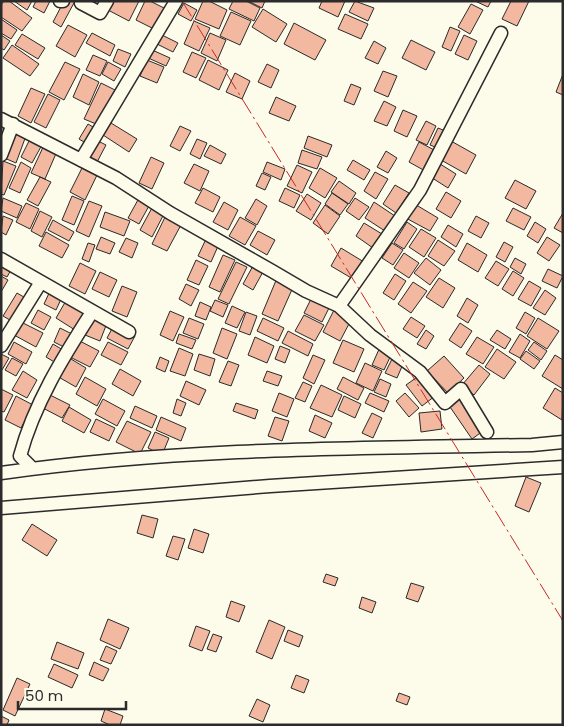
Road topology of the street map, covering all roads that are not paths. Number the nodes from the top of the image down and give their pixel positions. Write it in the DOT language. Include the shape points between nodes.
graph roads {
  1 [pos="82,1"];
  2 [pos="106,1"];
  3 [pos="176,1"];
  4 [pos="501,34"];
  5 [pos="7,121"];
  6 [pos="1,154"];
  7 [pos="81,160"];
  8 [pos="1,258"];
  9 [pos="41,282"];
  10 [pos="339,306"];
  11 [pos="92,312"];
  12 [pos="129,332"];
  13 [pos="1,346"];
  14 [pos="487,432"];
  15 [pos="563,442"];
  16 [pos="563,467"];
  17 [pos="32,468"];
  18 [pos="1,473"];
  19 [pos="1,508"];
  1 -- 2 [label="street" via="81,4 100,13"];
  3 -- 7 [label="street"];
  4 -- 10 [label="street" via="420,190"];
  5 -- 6 [label="street"];
  5 -- 7 [label="street"];
  7 -- 10 [label="street" via="297,286"];
  8 -- 9 [label="street"];
  9 -- 11 [label="street"];
  9 -- 13 [label="street"];
  10 -- 14 [label="street" via="370,335 420,372 445,403 460,389"];
  11 -- 12 [label="street"];
  11 -- 17 [label="street" via="71,344 26,431 20,456"];
  15 -- 17 [label="street" via="192,455"];
  16 -- 19 [label="street"];
  17 -- 18 [label="street"];
}
